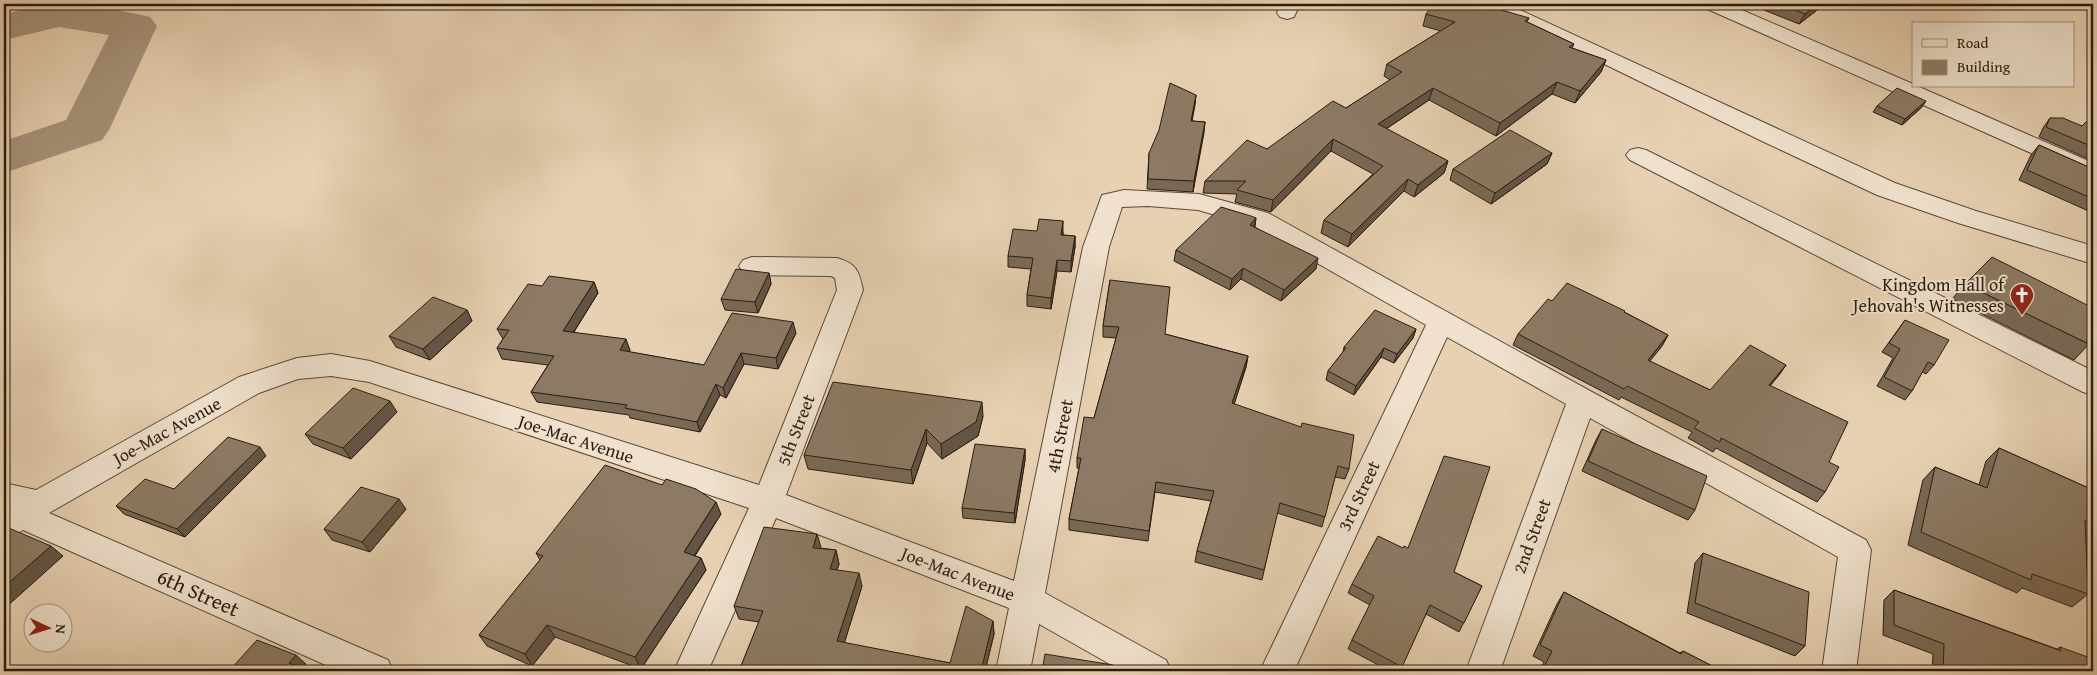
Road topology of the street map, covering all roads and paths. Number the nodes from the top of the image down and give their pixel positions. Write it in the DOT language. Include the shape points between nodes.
graph roads {
  1 [pos="1491,4"];
  2 [pos="1712,4"];
  3 [pos="1638,155"];
  4 [pos="2093,172"];
  5 [pos="2093,255"];
  6 [pos="752,266"];
  7 [pos="1441,321"];
  8 [pos="2093,384"];
  9 [pos="1582,400"];
  10 [pos="768,502"];
  11 [pos="16,510"];
  12 [pos="1028,601"];
  13 [pos="376,671"];
  14 [pos="691,671"];
  15 [pos="1013,671"];
  16 [pos="1154,671"];
  17 [pos="1277,671"];
  18 [pos="1483,671"];
  19 [pos="1839,671"];
  1 -- 5 [label="street" via="1886,189"];
  2 -- 4 [label="street"];
  3 -- 8 [label="street"];
  6 -- 10 [label="street, 5th Street" via="837,267 847,274 850,290"];
  7 -- 9 [label="street"];
  7 -- 12 [label="street, 4th Street" via="1259,219 1199,202 1148,198 1111,201 1096,247"];
  7 -- 17 [label="street, 3rd Street"];
  9 -- 18 [label="street, 2nd Street"];
  9 -- 19 [label="street" via="1855,550"];
  10 -- 11 [label="street, Joe-Mac Avenue" via="370,372 331,365 297,370 249,385"];
  10 -- 12 [label="street, Joe-Mac Avenue"];
  10 -- 14 [label="street, 5th Street"];
  11 -- 13 [label="street, 6th Street"];
  12 -- 15 [label="street, 4th Street"];
  12 -- 16 [label="street, Joe-Mac Avenue"];
}
